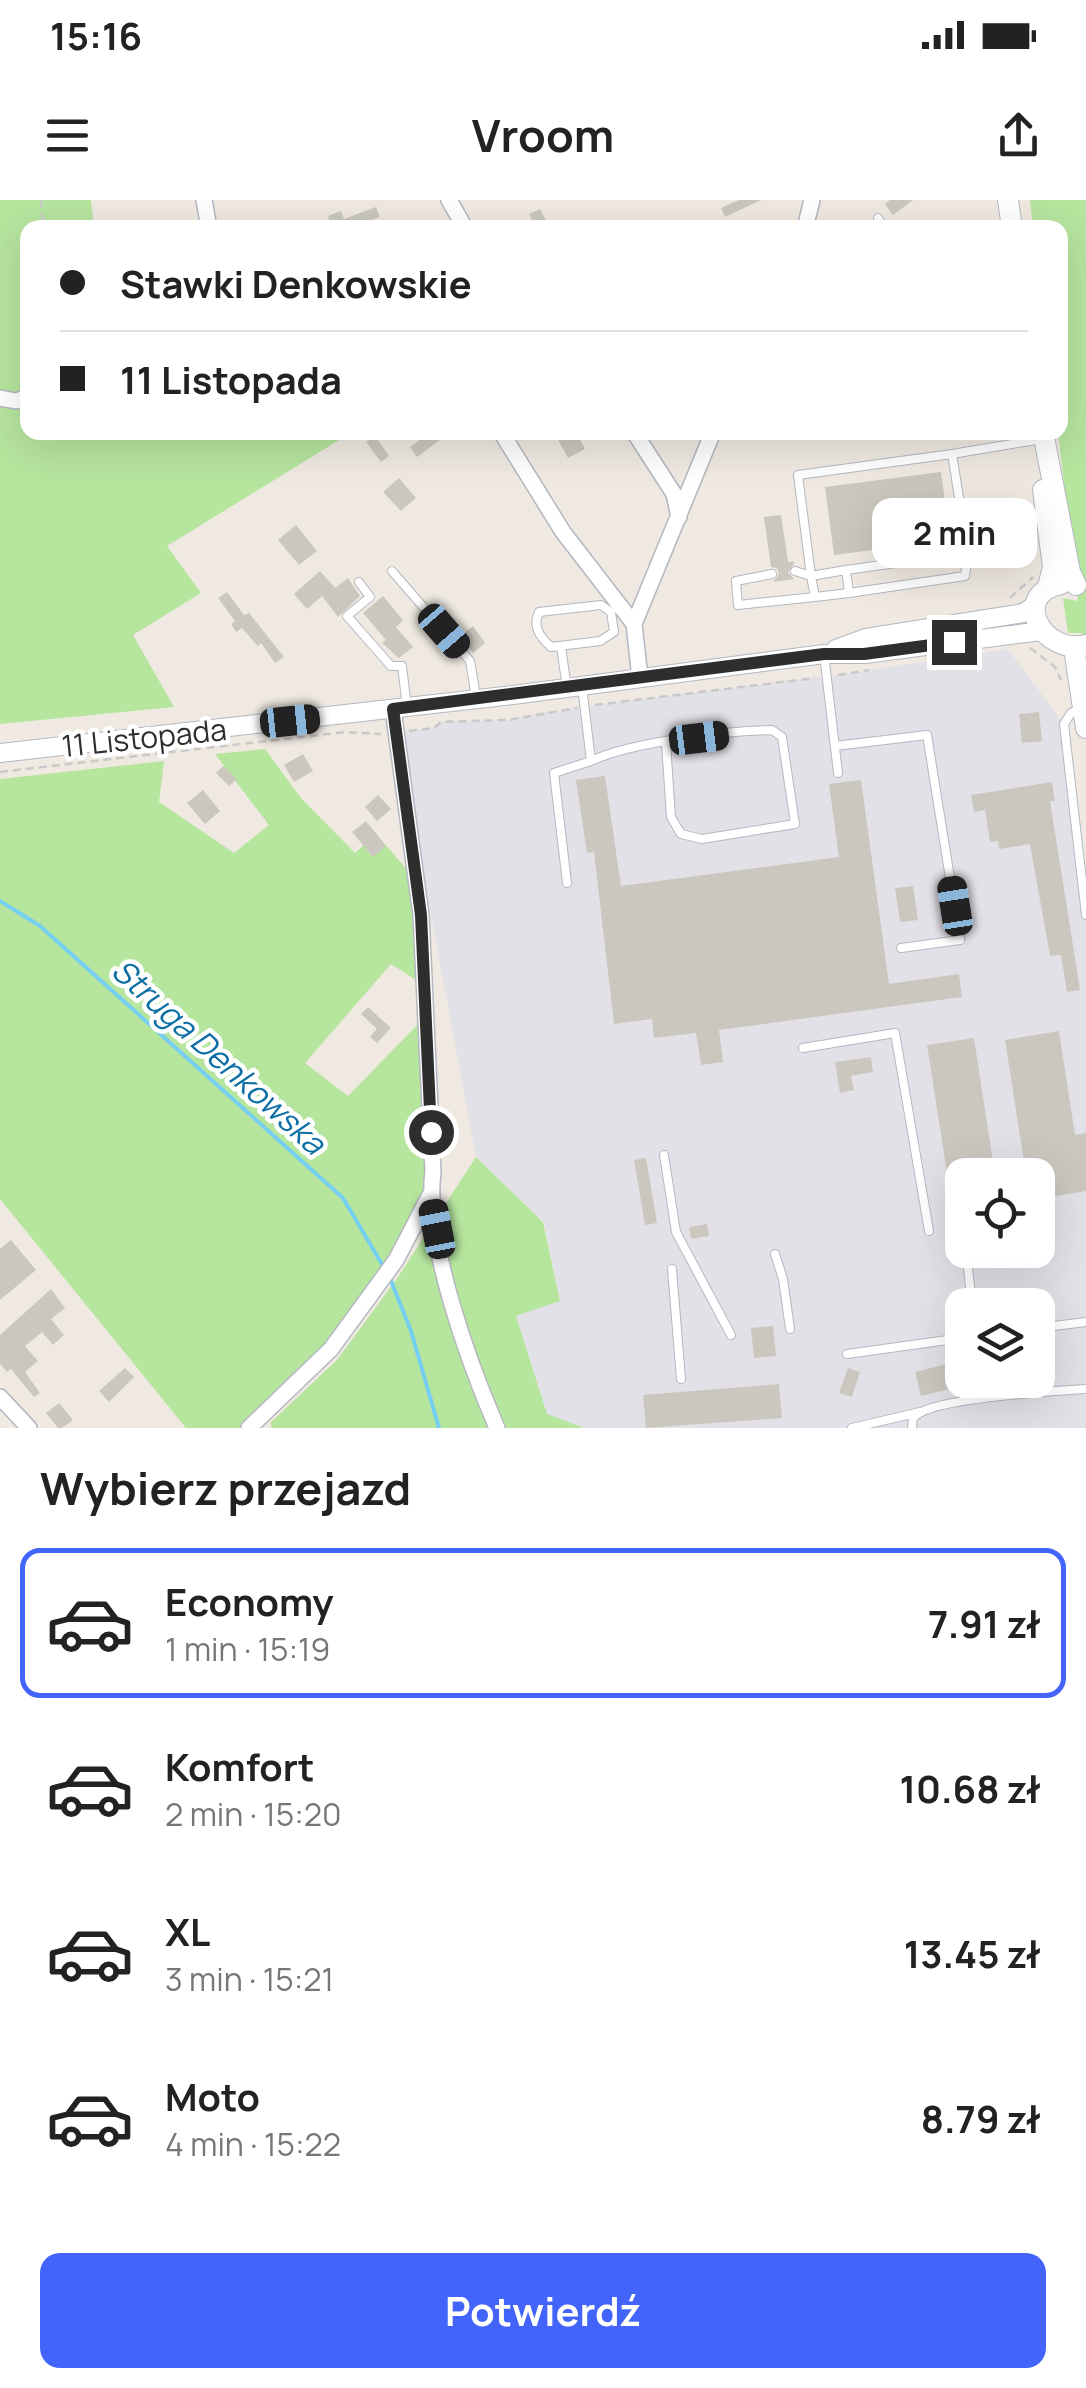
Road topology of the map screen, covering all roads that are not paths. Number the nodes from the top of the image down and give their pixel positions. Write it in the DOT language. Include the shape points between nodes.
graph roads {
  1 [pos="506,440"];
  2 [pos="639,440"];
  3 [pos="710,440"];
  4 [pos="1024,440"];
  5 [pos="1044,440"];
  6 [pos="1045,440"];
  7 [pos="952,454"];
  8 [pos="680,516"];
  9 [pos="968,552"];
  10 [pos="846,570"];
  11 [pos="392,571"];
  12 [pos="795,571"];
  13 [pos="772,574"];
  14 [pos="811,576"];
  15 [pos="1043,578"];
  16 [pos="358,582"];
  17 [pos="1081,588"];
  18 [pos="849,593"];
  19 [pos="815,597"];
  20 [pos="1034,606"];
  21 [pos="634,624"];
  22 [pos="1034,639"];
  23 [pos="1080,646"];
  24 [pos="561,647"];
  25 [pos="824,654"];
  26 [pos="640,678"];
  27 [pos="574,688"];
  28 [pos="476,700"];
  29 [pos="400,708"];
  30 [pos="1084,718"];
  31 [pos="666,743"];
  32 [pos="835,746"];
  33 [pos="0,753"];
  34 [pos="591,761"];
  35 [pos="838,773"];
  36 [pos="567,882"];
  37 [pos="1086,914"];
  38 [pos="902,948"];
  39 [pos="802,1048"];
  40 [pos="664,1155"];
  41 [pos="430,1195"];
  42 [pos="929,1231"];
  43 [pos="774,1254"];
  44 [pos="672,1270"];
  45 [pos="1086,1322"];
  46 [pos="1055,1326"];
  47 [pos="790,1328"];
  48 [pos="731,1334"];
  49 [pos="945,1340"];
  50 [pos="846,1354"];
  51 [pos="680,1379"];
  52 [pos="1086,1389"];
  53 [pos="0,1396"];
  54 [pos="920,1412"];
  55 [pos="29,1428"];
  56 [pos="248,1428"];
  57 [pos="498,1428"];
  58 [pos="852,1428"];
  59 [pos="912,1428"];
  1 -- 21 [label="street" via="563,532"];
  2 -- 8 [label="street" via="674,494"];
  3 -- 8 [label="street"];
  4 -- 7 [label="lane"];
  5 -- 15 [label="main road" via="1052,567"];
  6 -- 17 [label="main road" via="1070,572"];
  7 -- 9 [label="lane"];
  7 -- 14 [label="lane" via="798,475"];
  8 -- 21 [label="street"];
  9 -- 10 [label="lane"];
  9 -- 18 [label="lane" via="965,576"];
  10 -- 14 [label="lane"];
  10 -- 18 [label="lane"];
  11 -- 28 [label="lane" via="470,660"];
  12 -- 14 [label="lane"];
  13 -- 19 [label="lane" via="736,581 738,605"];
  14 -- 19 [label="lane"];
  15 -- 17 [label="main road"];
  15 -- 20 [label="main road"];
  16 -- 29 [label="lane" via="370,598 347,616 391,666 402,666"];
  18 -- 19 [label="lane"];
  20 -- 22 [label="main road"];
  20 -- 25 [label="street, 11 Listopada" via="866,638"];
  21 -- 26 [label="street"];
  22 -- 23 [label="main road"];
  22 -- 25 [label="street, 11 Listopada"];
  23 -- 30 [label="main road"];
  24 -- 24 [label="lane" via="610,637 612,612 601,604 540,612 537,630 551,647"];
  24 -- 27 [label="lane"];
  25 -- 26 [label="street, 11 Listopada"];
  25 -- 32 [label="lane"];
  26 -- 27 [label="street, 11 Listopada"];
  27 -- 28 [label="street, 11 Listopada"];
  27 -- 34 [label="lane" via="585,706"];
  28 -- 29 [label="street, 11 Listopada"];
  29 -- 33 [label="street, 11 Listopada"];
  29 -- 41 [label="street" via="397,732 421,915"];
  30 -- 37 [label="lane" via="1071,714 1064,724"];
  31 -- 31 [label="lane" via="778,733 795,824 702,839 681,834 671,817"];
  31 -- 34 [label="lane" via="614,750"];
  32 -- 35 [label="lane"];
  32 -- 38 [label="lane" via="927,736 960,940"];
  34 -- 36 [label="lane" via="554,773"];
  39 -- 42 [label="lane" via="894,1032"];
  40 -- 48 [label="lane" via="676,1232"];
  41 -- 56 [label="street" via="396,1260 332,1348"];
  41 -- 57 [label="street" via="450,1296"];
  43 -- 47 [label="lane"];
  44 -- 51 [label="lane"];
  45 -- 46 [label="lane"];
  49 -- 50 [label="lane"];
  52 -- 54 [label="lane"];
  53 -- 55 [label="street"];
  54 -- 58 [label="lane"];
  54 -- 59 [label="lane"];
}
